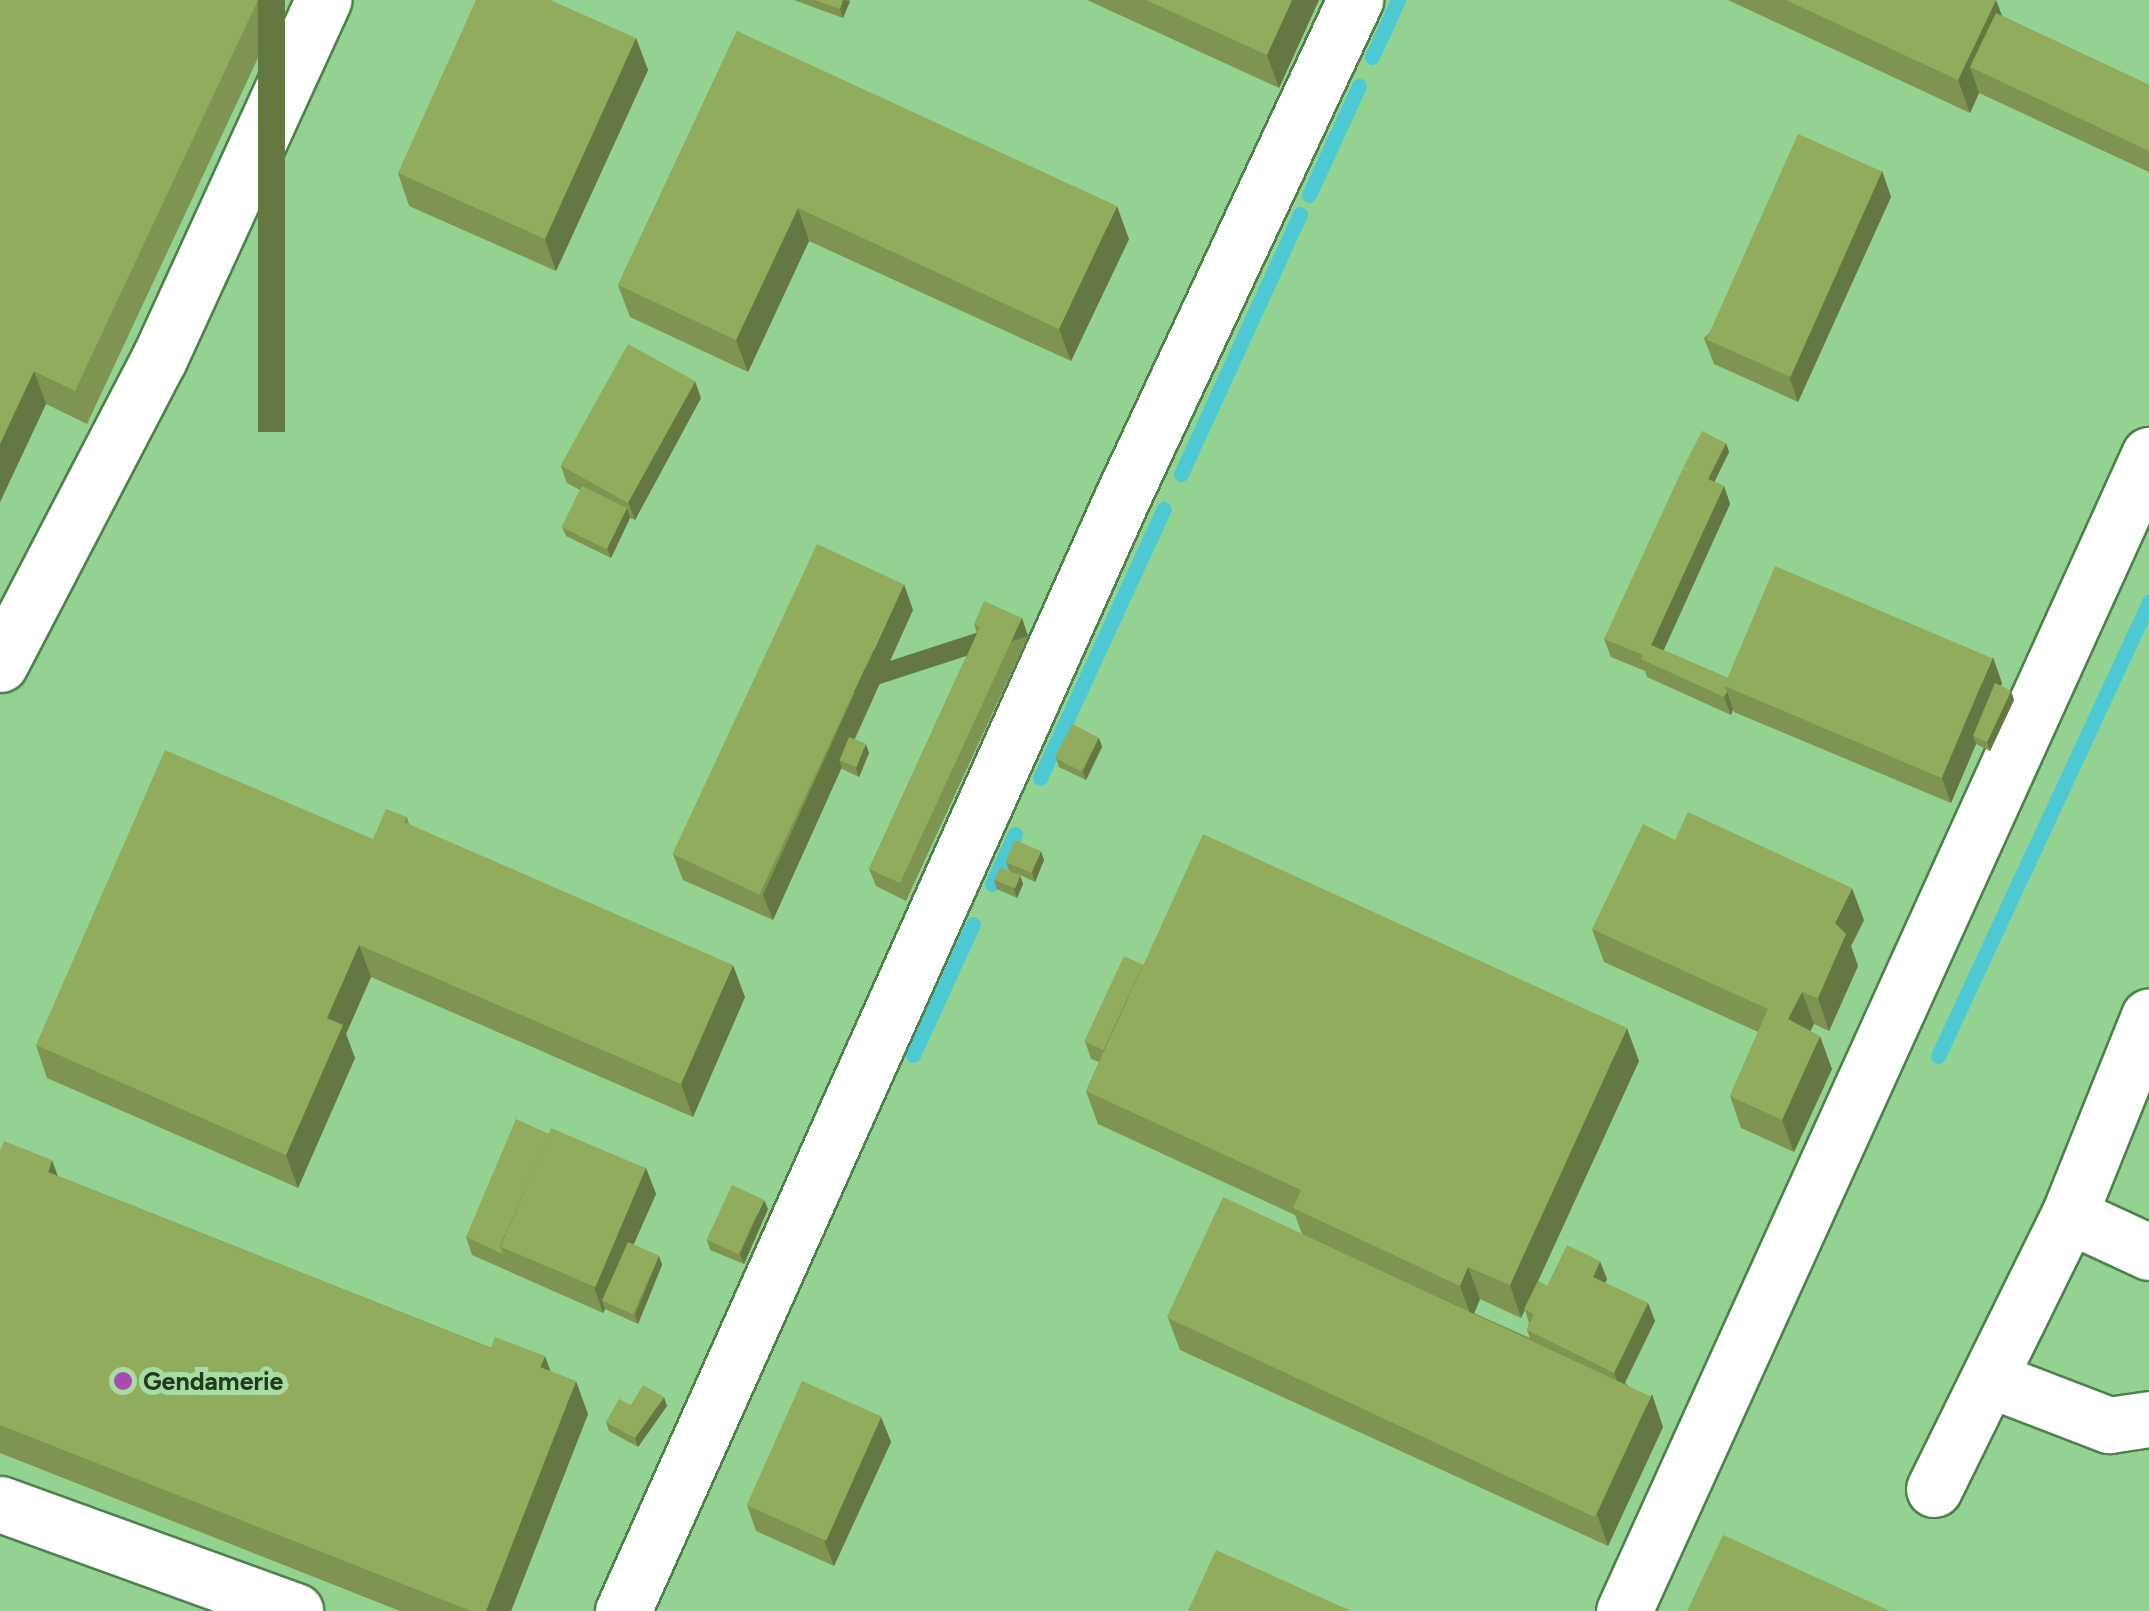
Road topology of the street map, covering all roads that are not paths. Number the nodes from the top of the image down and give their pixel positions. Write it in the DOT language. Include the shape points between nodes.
graph roads {
  1 [pos="322,0"];
  2 [pos="1355,0"];
  3 [pos="2149,454"];
  4 [pos="0,664"];
  5 [pos="2149,1016"];
  6 [pos="2070,1215"];
  7 [pos="2149,1252"];
  8 [pos="1989,1380"];
  9 [pos="2149,1418"];
  10 [pos="1934,1489"];
  11 [pos="0,1504"];
  12 [pos="296,1611"];
  13 [pos="623,1611"];
  14 [pos="1624,1611"];
  1 -- 4 [label="street" via="159,360"];
  2 -- 13 [label="street" via="1122,496"];
  3 -- 14 [label="street"];
  5 -- 6 [label="street"];
  6 -- 7 [label="street"];
  6 -- 8 [label="street"];
  8 -- 9 [label="street" via="2108,1425"];
  8 -- 10 [label="street"];
  11 -- 12 [label="street"];
}
